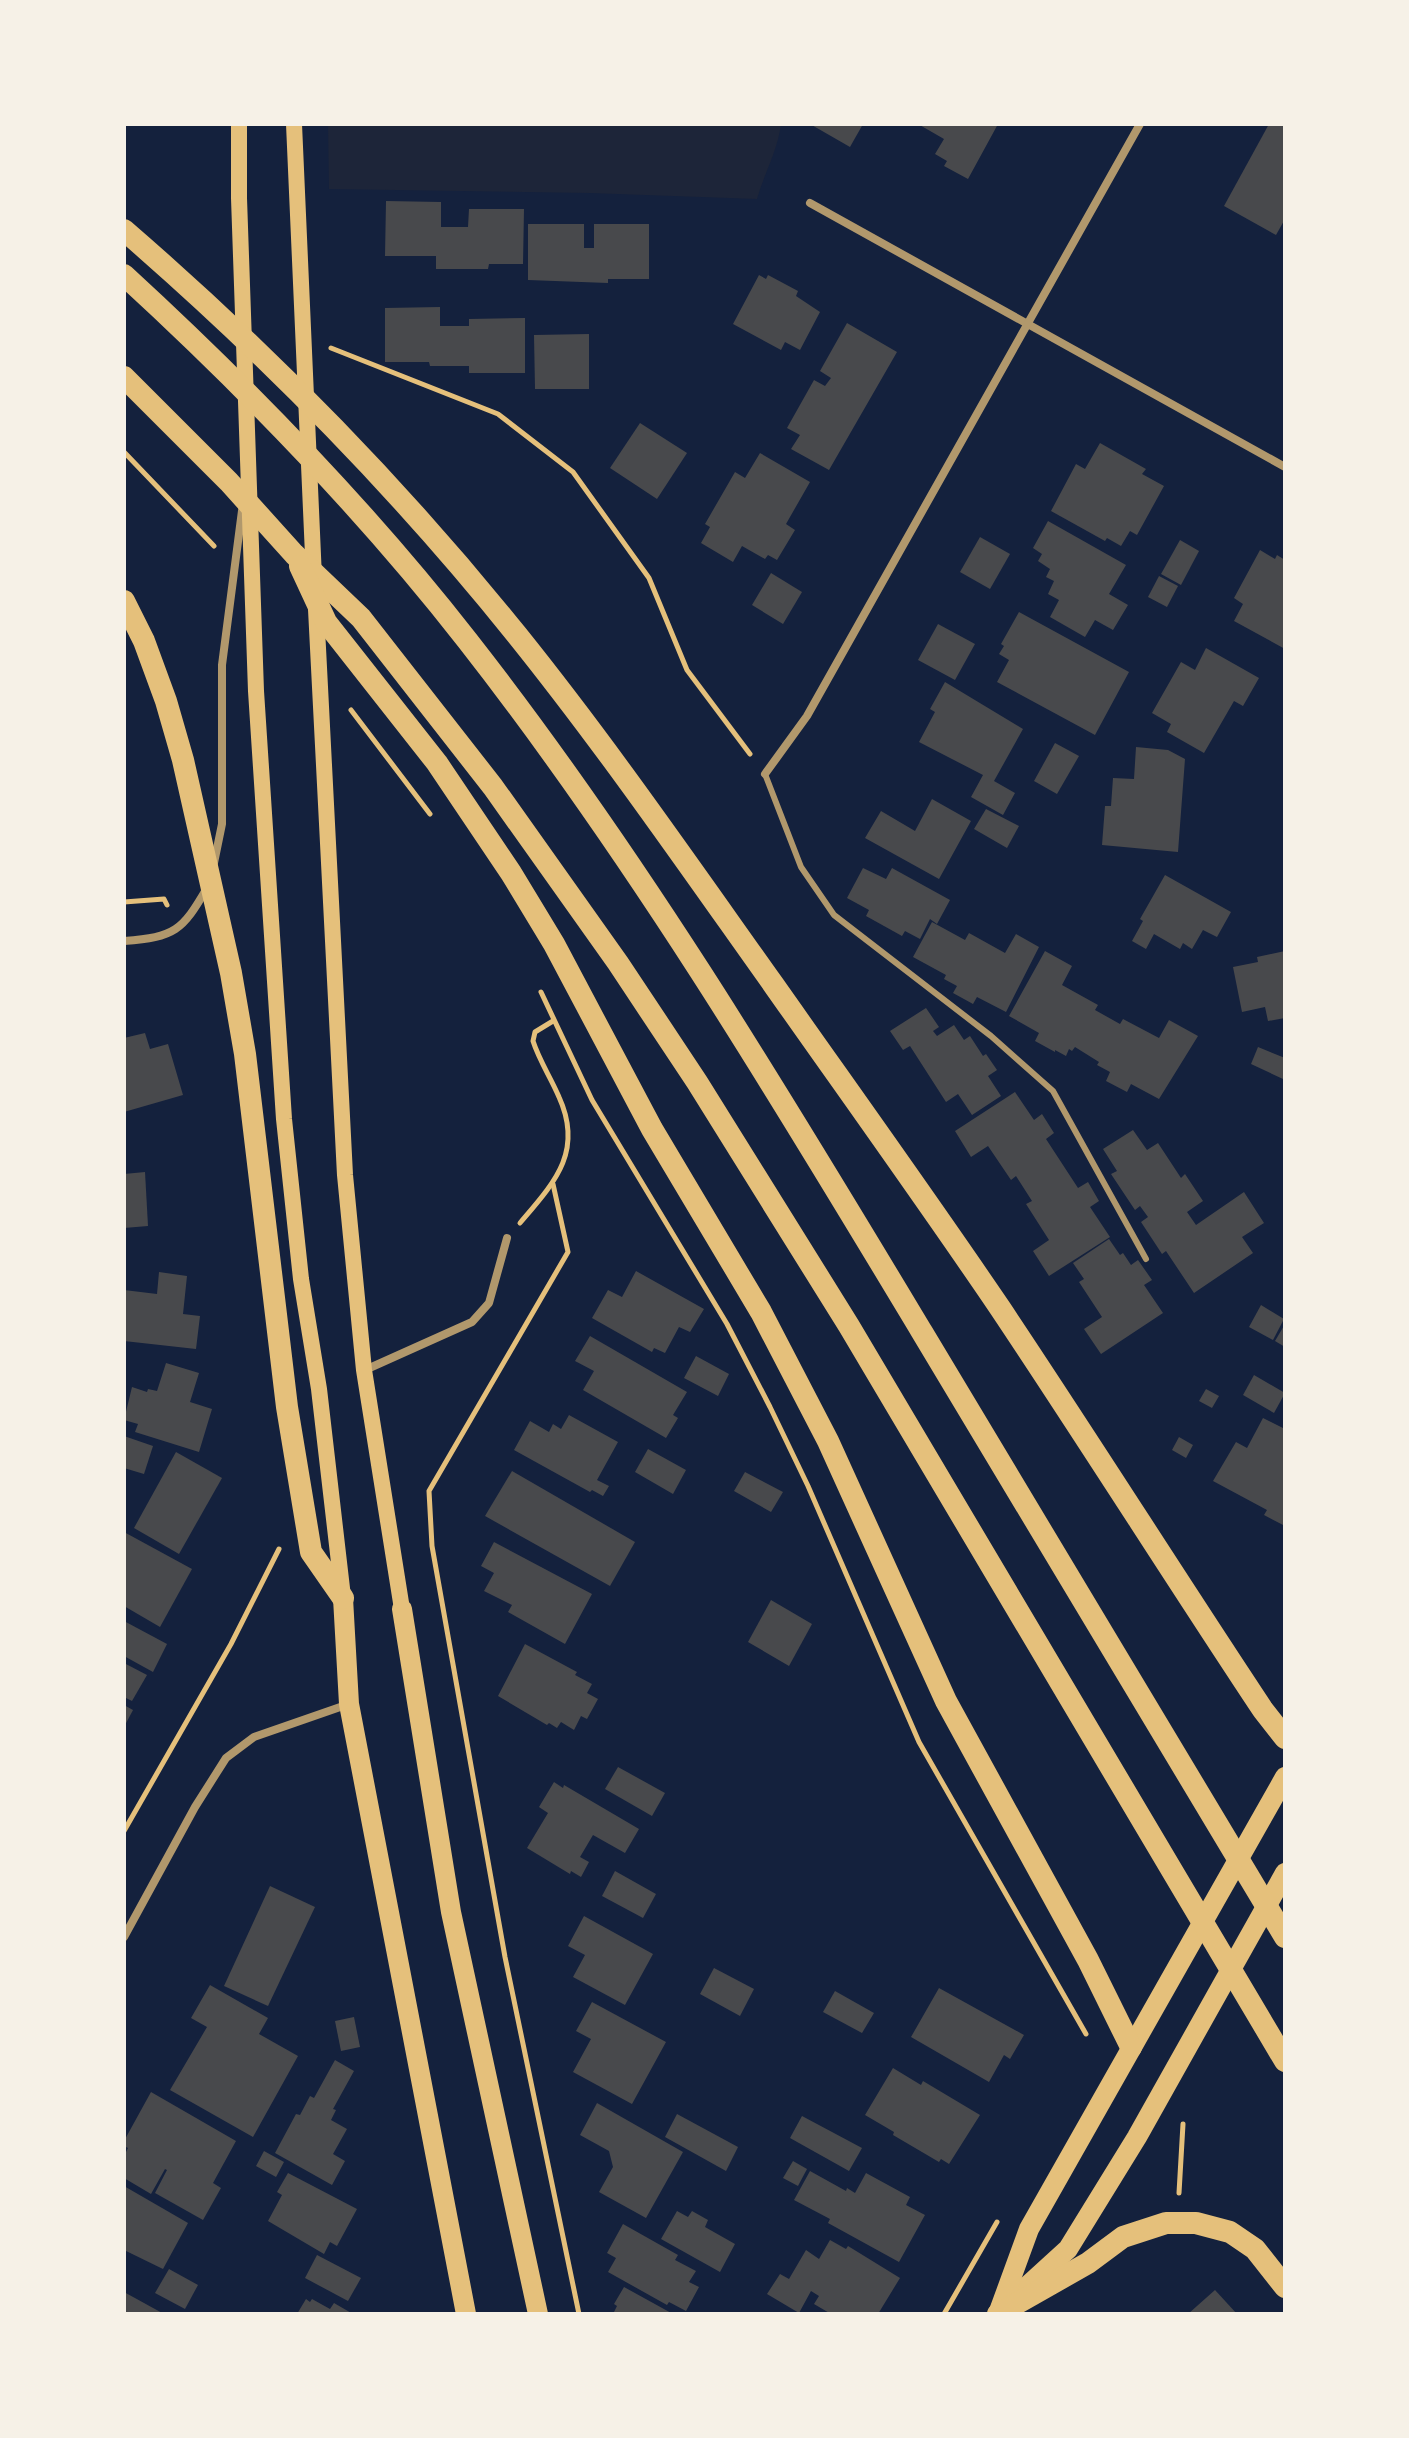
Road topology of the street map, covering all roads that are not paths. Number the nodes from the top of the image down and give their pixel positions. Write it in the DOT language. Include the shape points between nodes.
graph roads {
  1 [pos="239,124"];
  2 [pos="294,124"];
  3 [pos="1140,124"];
  4 [pos="810,203"];
  5 [pos="124,230"];
  6 [pos="124,275"];
  7 [pos="1028,325"];
  8 [pos="124,377"];
  9 [pos="249,456"];
  10 [pos="1285,467"];
  11 [pos="294,554"];
  12 [pos="124,601"];
  13 [pos="765,774"];
  14 [pos="210,883"];
  15 [pos="124,941"];
  16 [pos="507,1238"];
  17 [pos="1146,1259"];
  18 [pos="364,1370"];
  19 [pos="343,1598"];
  20 [pos="402,1609"];
  21 [pos="349,1704"];
  22 [pos="1285,1738"];
  23 [pos="1282,1782"];
  24 [pos="1285,1873"];
  25 [pos="124,1937"];
  26 [pos="1285,1937"];
  27 [pos="1131,2047"];
  28 [pos="1285,2061"];
  29 [pos="1285,2287"];
  30 [pos="466,2314"];
  31 [pos="538,2314"];
  32 [pos="998,2314"];
  1 -- 9 [label="main road"];
  2 -- 18 [label="main road" via="345,1175"];
  3 -- 7 [label="street"];
  4 -- 7 [label="street"];
  5 -- 22 [label="highway" via="323,416 466,573 553,681 701,881 970,1265"];
  6 -- 26 [label="highway" via="207,352 360,512 466,639 569,779 816,1155"];
  7 -- 10 [label="street"];
  7 -- 13 [label="street" via="807,716"];
  8 -- 11 [label="highway"];
  9 -- 14 [label="street" via="222,665 222,824"];
  9 -- 19 [label="main road" via="256,691 284,1119"];
  11 -- 27 [label="highway" via="326,622 437,763 554,944 652,1129 761,1312 828,1441 946,1701"];
  11 -- 28 [label="highway" via="361,618 493,787 618,963 773,1201"];
  12 -- 14 [label="highway" via="166,701"];
  13 -- 17 [label="lane" via="801,867 834,915 991,1036 1053,1091"];
  14 -- 15 [label="street" via="180,928"];
  14 -- 19 [label="highway" via="245,1054 287,1407 311,1552"];
  16 -- 18 [label="street" via="489,1303 472,1322"];
  18 -- 20 [label="main road"];
  19 -- 21 [label="main road"];
  20 -- 31 [label="main road" via="451,1912"];
  21 -- 25 [label="street" via="254,1737 226,1758"];
  21 -- 30 [label="main road"];
  23 -- 27 [label="main road"];
  24 -- 32 [label="main road" via="1068,2249"];
  27 -- 32 [label="main road" via="1029,2229"];
  29 -- 32 [label="highway" via="1255,2249 1230,2232 1196,2223 1166,2223 1123,2237"];
}
